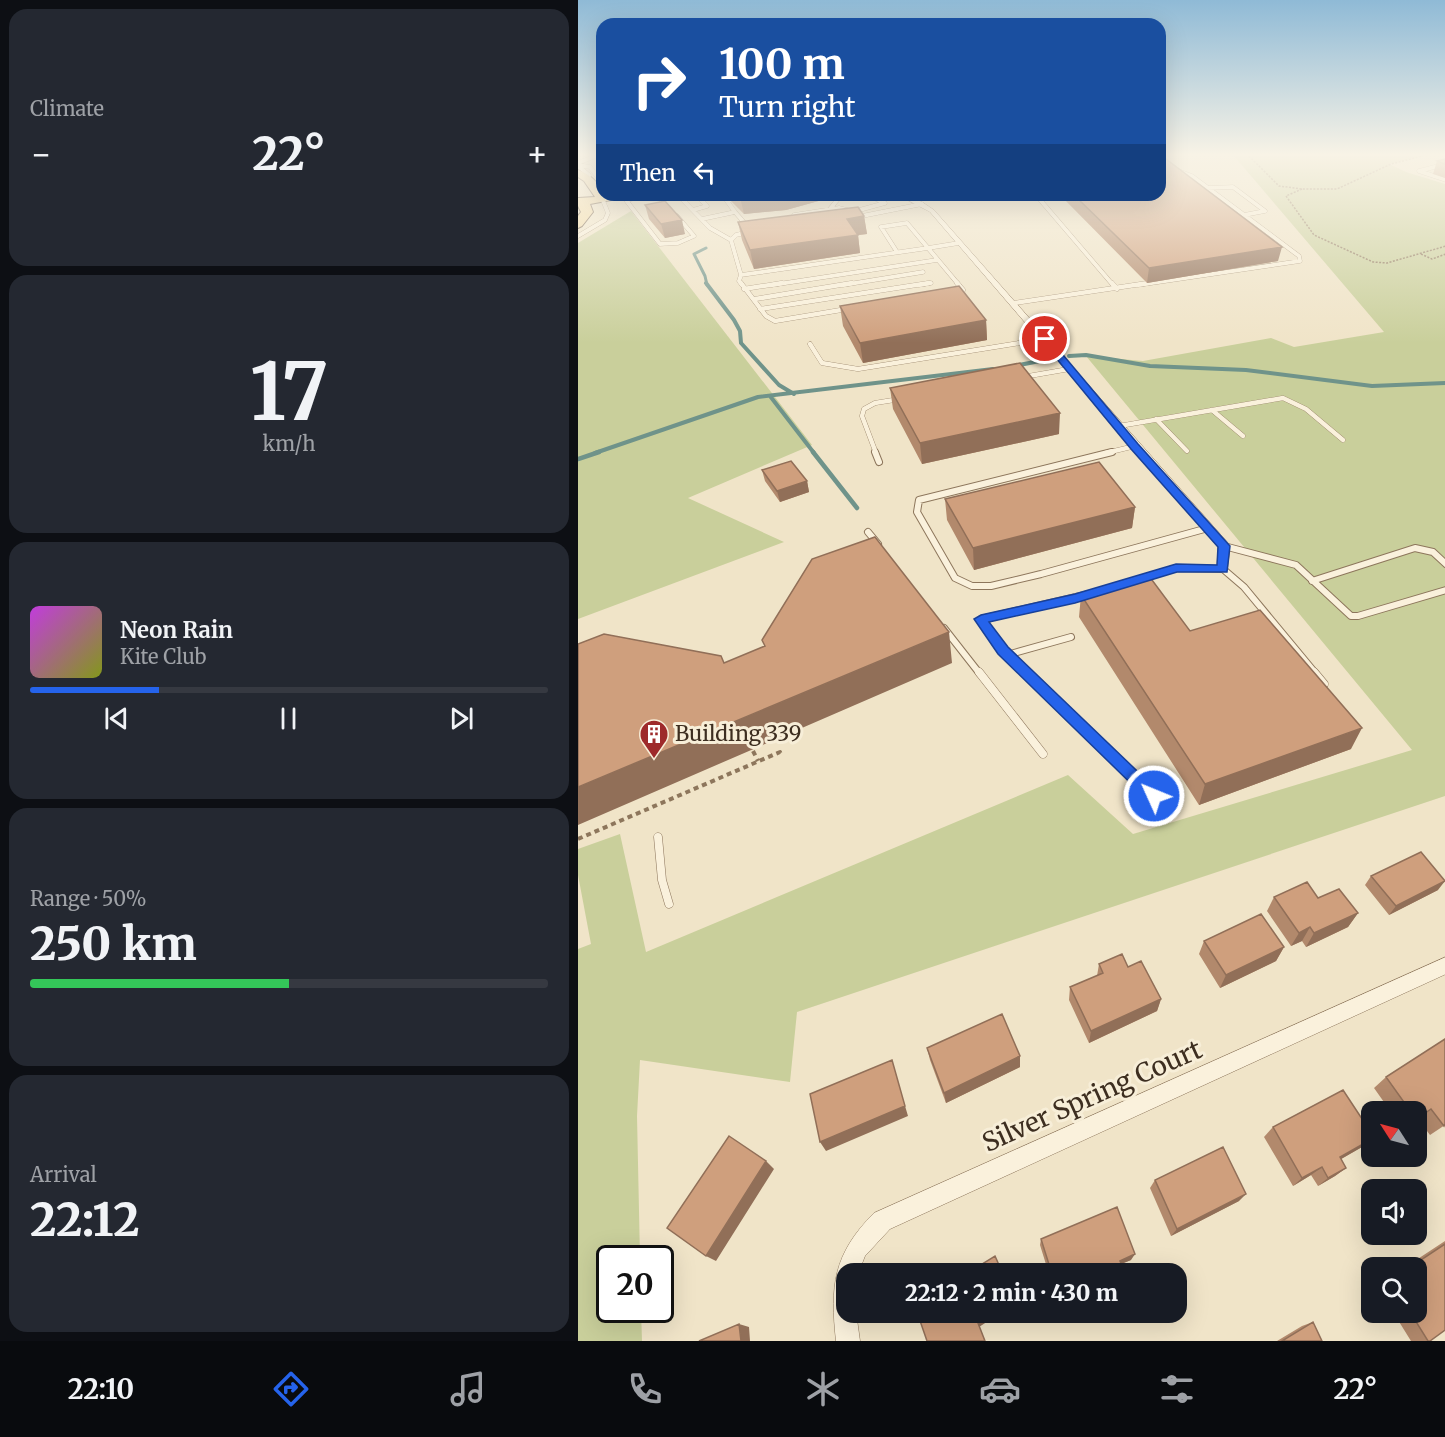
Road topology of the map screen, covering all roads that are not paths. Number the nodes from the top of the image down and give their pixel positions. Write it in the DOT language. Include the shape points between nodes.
graph roads {
  1 [pos="606,219"];
  2 [pos="640,219"];
  3 [pos="677,219"];
  4 [pos="702,219"];
  5 [pos="740,219"];
  6 [pos="938,219"];
  7 [pos="1056,219"];
  8 [pos="1249,219"];
  9 [pos="755,221"];
  10 [pos="744,223"];
  11 [pos="578,236"];
  12 [pos="731,240"];
  13 [pos="959,243"];
  14 [pos="928,248"];
  15 [pos="897,252"];
  16 [pos="937,260"];
  17 [pos="923,272"];
  18 [pos="741,275"];
  19 [pos="932,283"];
  20 [pos="744,289"];
  21 [pos="1117,289"];
  22 [pos="951,292"];
  23 [pos="755,299"];
  24 [pos="1014,303"];
  25 [pos="857,308"];
  26 [pos="761,309"];
  27 [pos="1045,339"];
  28 [pos="810,344"];
  29 [pos="1069,369"];
  30 [pos="1012,379"];
  31 [pos="909,397"];
  32 [pos="1212,410"];
  33 [pos="1156,419"];
  34 [pos="1119,426"];
  35 [pos="1243,436"];
  36 [pos="1343,440"];
  37 [pos="1135,446"];
  38 [pos="1187,451"];
  39 [pos="879,462"];
  40 [pos="1208,528"];
  41 [pos="868,532"];
  42 [pos="1224,546"];
  43 [pos="886,554"];
  44 [pos="1445,564"];
  45 [pos="1223,569"];
  46 [pos="1312,581"];
  47 [pos="1132,582"];
  48 [pos="1445,590"];
  49 [pos="1098,592"];
  50 [pos="941,625"];
  51 [pos="1071,637"];
  52 [pos="1007,655"];
  53 [pos="1331,693"];
  54 [pos="1043,754"];
  55 [pos="1154,796"];
  56 [pos="658,837"];
  57 [pos="670,904"];
  58 [pos="1445,965"];
  59 [pos="848,1341"];
  1 -- 11 [label="lane"];
  2 -- 3 [label="lane" via="666,245 694,236"];
  4 -- 12 [label="lane"];
  5 -- 10 [label="lane"];
  6 -- 13 [label="street"];
  7 -- 21 [label="lane"];
  8 -- 21 [label="lane" via="1299,256 1300,261"];
  9 -- 10 [label="lane"];
  10 -- 12 [label="lane" via="752,231"];
  12 -- 18 [label="lane"];
  13 -- 14 [label="lane"];
  13 -- 24 [label="street"];
  14 -- 15 [label="lane"];
  14 -- 15 [label="lane" via="907,223 884,225 881,227"];
  14 -- 16 [label="lane"];
  15 -- 18 [label="lane"];
  16 -- 20 [label="lane"];
  16 -- 22 [label="lane" via="963,290"];
  17 -- 23 [label="lane"];
  18 -- 20 [label="lane" via="739,281"];
  19 -- 26 [label="lane"];
  20 -- 23 [label="lane"];
  21 -- 24 [label="lane"];
  23 -- 26 [label="lane"];
  24 -- 27 [label="street"];
  25 -- 26 [label="lane" via="775,321"];
  27 -- 28 [label="lane" via="858,369 822,363"];
  27 -- 29 [label="street"];
  29 -- 30 [label="lane"];
  29 -- 34 [label="street"];
  31 -- 39 [label="lane" via="864,409 862,416"];
  32 -- 33 [label="lane"];
  32 -- 35 [label="lane"];
  32 -- 36 [label="lane" via="1283,398 1306,409"];
  33 -- 34 [label="lane"];
  33 -- 38 [label="lane"];
  34 -- 37 [label="street"];
  37 -- 40 [label="street"];
  37 -- 40 [label="lane" via="919,500 917,512 955,578 972,586 1021,579"];
  40 -- 42 [label="street"];
  41 -- 43 [label="lane"];
  42 -- 45 [label="street"];
  42 -- 46 [label="lane" via="1284,560 1296,565"];
  44 -- 46 [label="lane" via="1433,552 1415,548"];
  45 -- 47 [label="lane" via="1176,568"];
  45 -- 53 [label="lane" via="1244,587"];
  46 -- 48 [label="lane" via="1350,616"];
  49 -- 52 [label="lane" via="981,619"];
  50 -- 54 [label="lane"];
  51 -- 52 [label="lane"];
  52 -- 55 [label="lane"];
  56 -- 57 [label="lane" via="662,880"];
  58 -- 59 [label="street, Silver Spring Court" via="882,1221 853,1254 845,1277 843,1303"];
}
